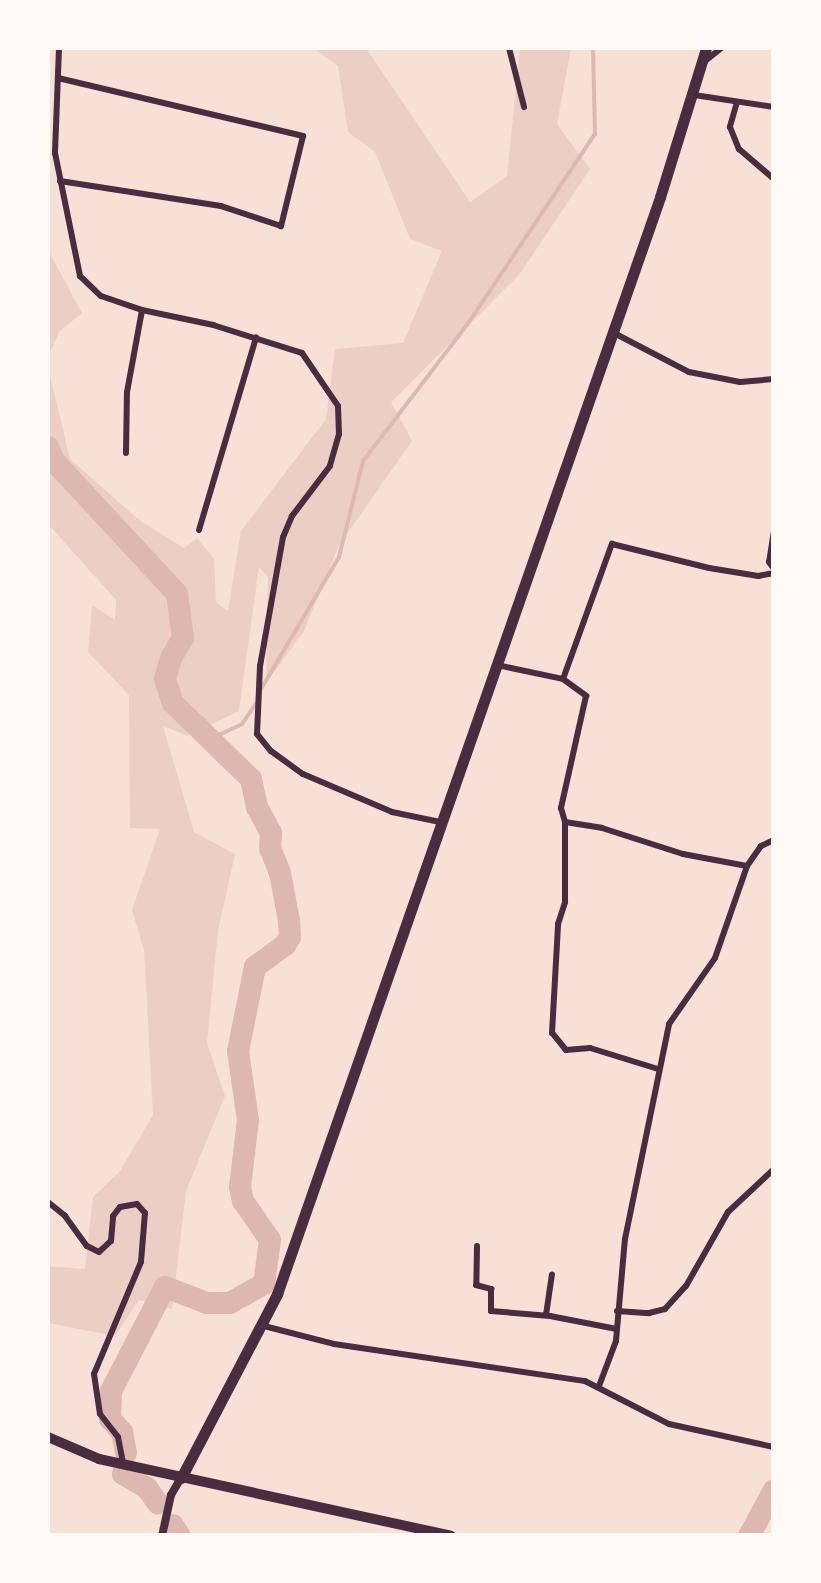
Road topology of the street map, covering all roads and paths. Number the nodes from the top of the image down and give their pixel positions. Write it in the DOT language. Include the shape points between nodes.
graph roads {
  1 [pos="59,48"];
  2 [pos="509,48"];
  3 [pos="706,48"];
  4 [pos="722,48"];
  5 [pos="704,62"];
  6 [pos="58,78"];
  7 [pos="694,95"];
  8 [pos="737,102"];
  9 [pos="524,107"];
  10 [pos="774,107"];
  11 [pos="774,178"];
  12 [pos="60,181"];
  13 [pos="142,310"];
  14 [pos="612,332"];
  15 [pos="256,336"];
  16 [pos="774,379"];
  17 [pos="126,453"];
  18 [pos="199,530"];
  19 [pos="774,531"];
  20 [pos="774,571"];
  21 [pos="497,665"];
  22 [pos="563,678"];
  23 [pos="440,822"];
  24 [pos="564,822"];
  25 [pos="774,840"];
  26 [pos="747,866"];
  27 [pos="658,1068"];
  28 [pos="774,1170"];
  29 [pos="48,1202"];
  30 [pos="477,1246"];
  31 [pos="552,1274"];
  32 [pos="617,1311"];
  33 [pos="546,1315"];
  34 [pos="264,1326"];
  35 [pos="618,1329"];
  36 [pos="599,1386"];
  37 [pos="48,1436"];
  38 [pos="774,1447"];
  39 [pos="122,1463"];
  40 [pos="181,1478"];
  41 [pos="162,1536"];
  42 [pos="451,1536"];
  1 -- 6 [label="street"];
  2 -- 9 [label="street"];
  3 -- 5 [label="highway"];
  4 -- 5 [label="street"];
  5 -- 7 [label="highway"];
  6 -- 12 [label="street"];
  6 -- 12 [label="street" via="303,136 281,226 221,206"];
  7 -- 8 [label="street"];
  7 -- 14 [label="highway"];
  8 -- 10 [label="street"];
  8 -- 11 [label="street" via="730,128 739,149"];
  12 -- 13 [label="street" via="80,276 101,296"];
  13 -- 15 [label="street"];
  13 -- 17 [label="street" via="127,392"];
  14 -- 16 [label="street" via="690,372 740,382"];
  14 -- 21 [label="highway"];
  15 -- 18 [label="street"];
  15 -- 23 [label="street" via="302,353 338,406 339,434 321,482 283,538 255,701 258,734 303,774 392,812"];
  19 -- 20 [label="street"];
  20 -- 22 [label="street" via="758,576 709,568 612,544"];
  21 -- 22 [label="street"];
  21 -- 23 [label="highway"];
  22 -- 24 [label="street" via="586,696 560,808"];
  23 -- 34 [label="highway"];
  24 -- 26 [label="street"];
  24 -- 27 [label="street" via="565,902 552,1033 566,1050 590,1048"];
  25 -- 26 [label="street"];
  26 -- 27 [label="street" via="716,958 670,1024"];
  27 -- 32 [label="street"];
  28 -- 32 [label="street" via="728,1212 686,1286 665,1309"];
  29 -- 39 [label="street" via="99,1252 110,1241 120,1206 136,1204 144,1213 142,1262 94,1374 100,1414 118,1437"];
  30 -- 33 [label="street" via="476,1285 491,1289 492,1311"];
  31 -- 33 [label="street"];
  32 -- 35 [label="street"];
  33 -- 35 [label="street"];
  34 -- 36 [label="street" via="334,1344"];
  34 -- 40 [label="highway"];
  35 -- 36 [label="street"];
  36 -- 38 [label="street" via="669,1424"];
  37 -- 39 [label="main road"];
  39 -- 40 [label="main road"];
  40 -- 41 [label="street"];
  40 -- 42 [label="main road"];
}
